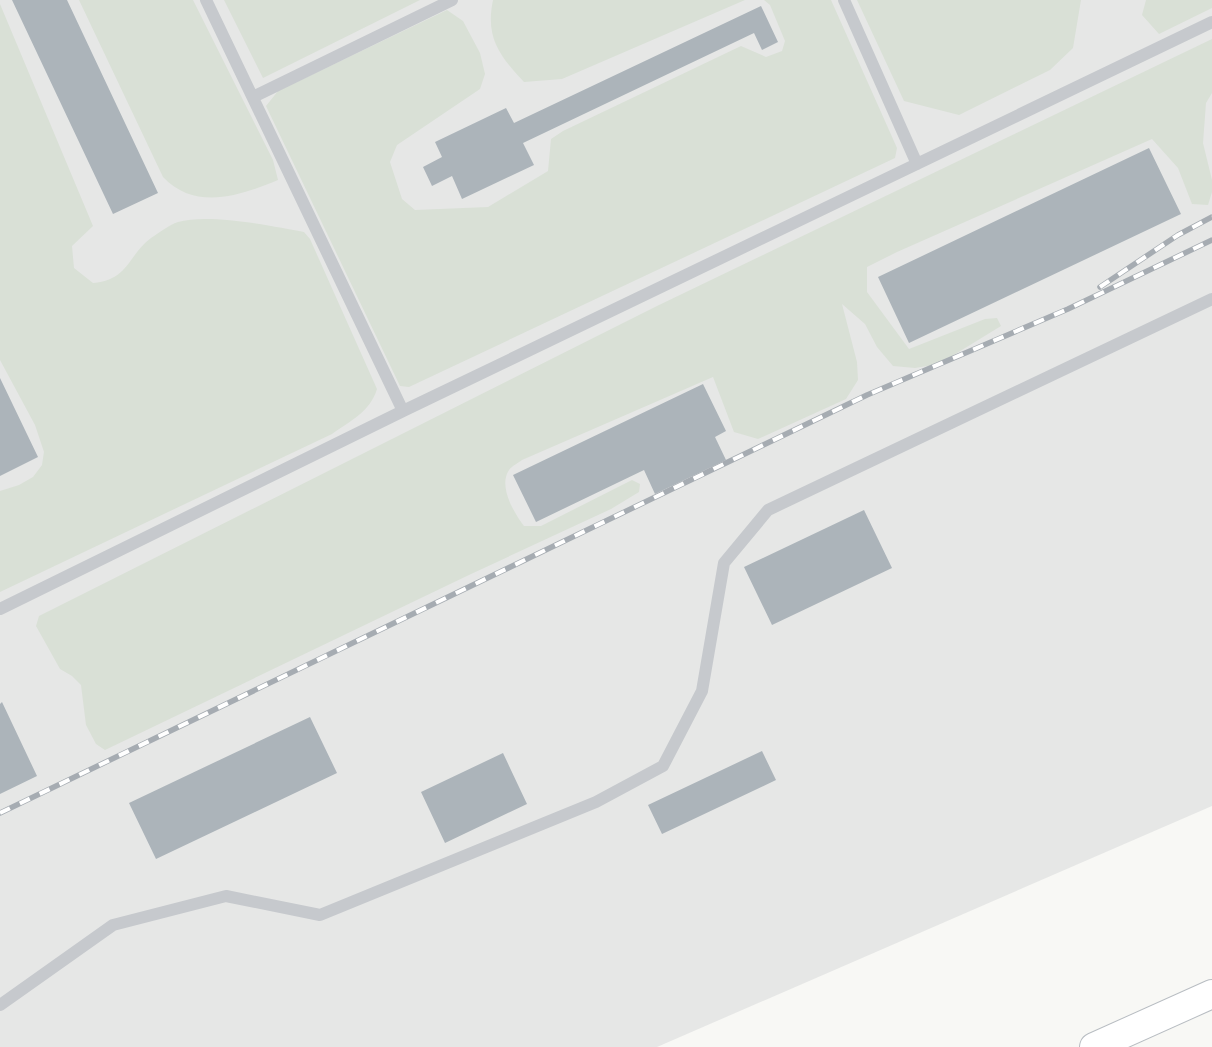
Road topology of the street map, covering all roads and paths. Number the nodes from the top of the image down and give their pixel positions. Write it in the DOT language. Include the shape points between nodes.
graph roads {
  1 [pos="206,0"];
  2 [pos="452,0"];
  3 [pos="844,0"];
  4 [pos="1212,22"];
  5 [pos="253,97"];
  6 [pos="918,164"];
  7 [pos="1212,299"];
  8 [pos="403,411"];
  9 [pos="0,609"];
  10 [pos="1212,994"];
  11 [pos="0,1005"];
  12 [pos="1094,1047"];
  1 -- 5 [label="lane"];
  2 -- 5 [label="lane"];
  3 -- 6 [label="lane"];
  4 -- 6 [label="lane"];
  5 -- 8 [label="lane"];
  6 -- 8 [label="lane"];
  7 -- 11 [label="lane" via="768,510 724,563 702,691 663,766 596,802 320,915 226,896 112,925"];
  8 -- 9 [label="lane"];
  10 -- 12 [label="street"];
}
